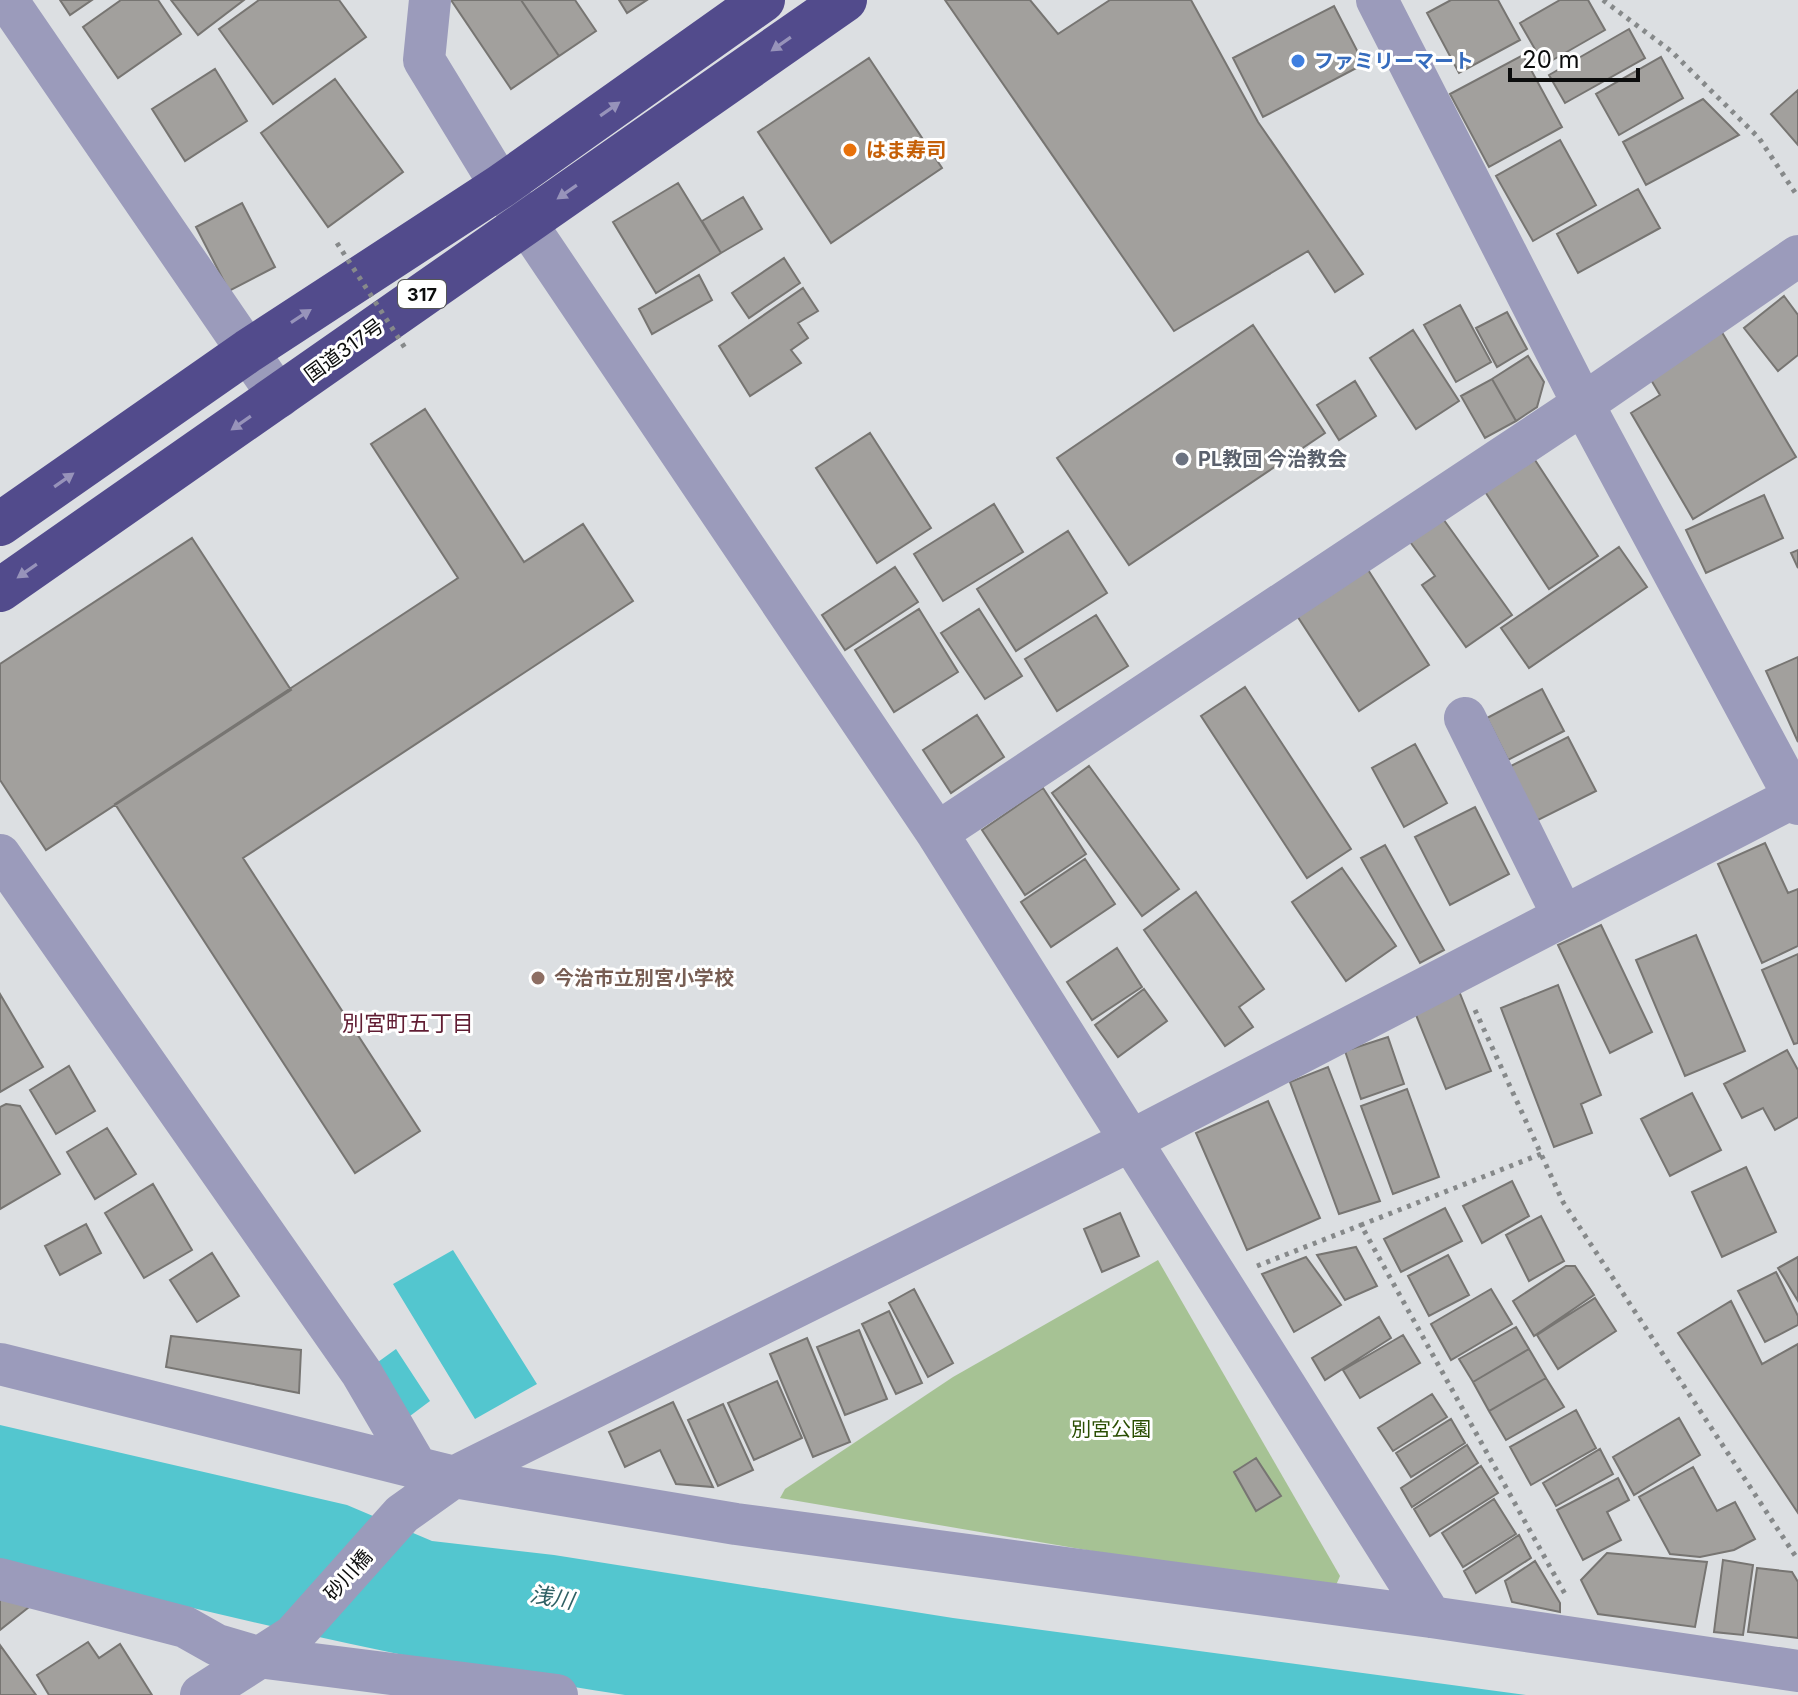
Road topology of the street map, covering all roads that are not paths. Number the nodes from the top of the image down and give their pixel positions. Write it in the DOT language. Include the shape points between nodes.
graph roads {
  1 [pos="7,0"];
  2 [pos="430,0"];
  3 [pos="763,0"];
  4 [pos="845,0"];
  5 [pos="1377,0"];
  6 [pos="512,204"];
  7 [pos="1798,256"];
  8 [pos="248,351"];
  9 [pos="279,397"];
  10 [pos="1583,404"];
  11 [pos="0,524"];
  12 [pos="0,590"];
  13 [pos="1465,718"];
  14 [pos="1797,799"];
  15 [pos="937,833"];
  16 [pos="0,855"];
  17 [pos="1563,916"];
  18 [pos="1130,1141"];
  19 [pos="0,1364"];
  20 [pos="436,1474"];
  21 [pos="0,1579"];
  22 [pos="1431,1617"];
  23 [pos="258,1657"];
  24 [pos="1798,1671"];
  25 [pos="201,1695"];
  26 [pos="557,1695"];
  1 -- 8 [label="street"];
  2 -- 6 [label="street" via="424,60"];
  6 -- 3 [label="highway, 国道317号 / 317, one-way"];
  4 -- 6 [label="highway, 国道317号 / 317, one-way"];
  5 -- 10 [label="street"];
  8 -- 6 [label="highway, 国道317号 / 317, one-way"];
  6 -- 9 [label="highway, 国道317号 / 317"];
  6 -- 15 [label="street"];
  7 -- 10 [label="street"];
  8 -- 9 [label="street"];
  11 -- 8 [label="highway, 国道317号 / 317, one-way"];
  9 -- 12 [label="highway, 国道317号 / 317, one-way"];
  10 -- 14 [label="street"];
  10 -- 15 [label="street"];
  13 -- 17 [label="street"];
  14 -- 17 [label="street, 砂川橋"];
  15 -- 18 [label="street"];
  16 -- 20 [label="street"];
  17 -- 18 [label="street, 砂川橋"];
  18 -- 20 [label="street, 砂川橋"];
  18 -- 22 [label="street"];
  19 -- 20 [label="street"];
  20 -- 22 [label="street" via="736,1524"];
  20 -- 23 [label="street, 砂川橋" via="293,1636"];
  21 -- 23 [label="street" via="185,1627 217,1645"];
  22 -- 24 [label="street"];
  23 -- 25 [label="street, 砂川橋"];
  23 -- 26 [label="street"];
}
